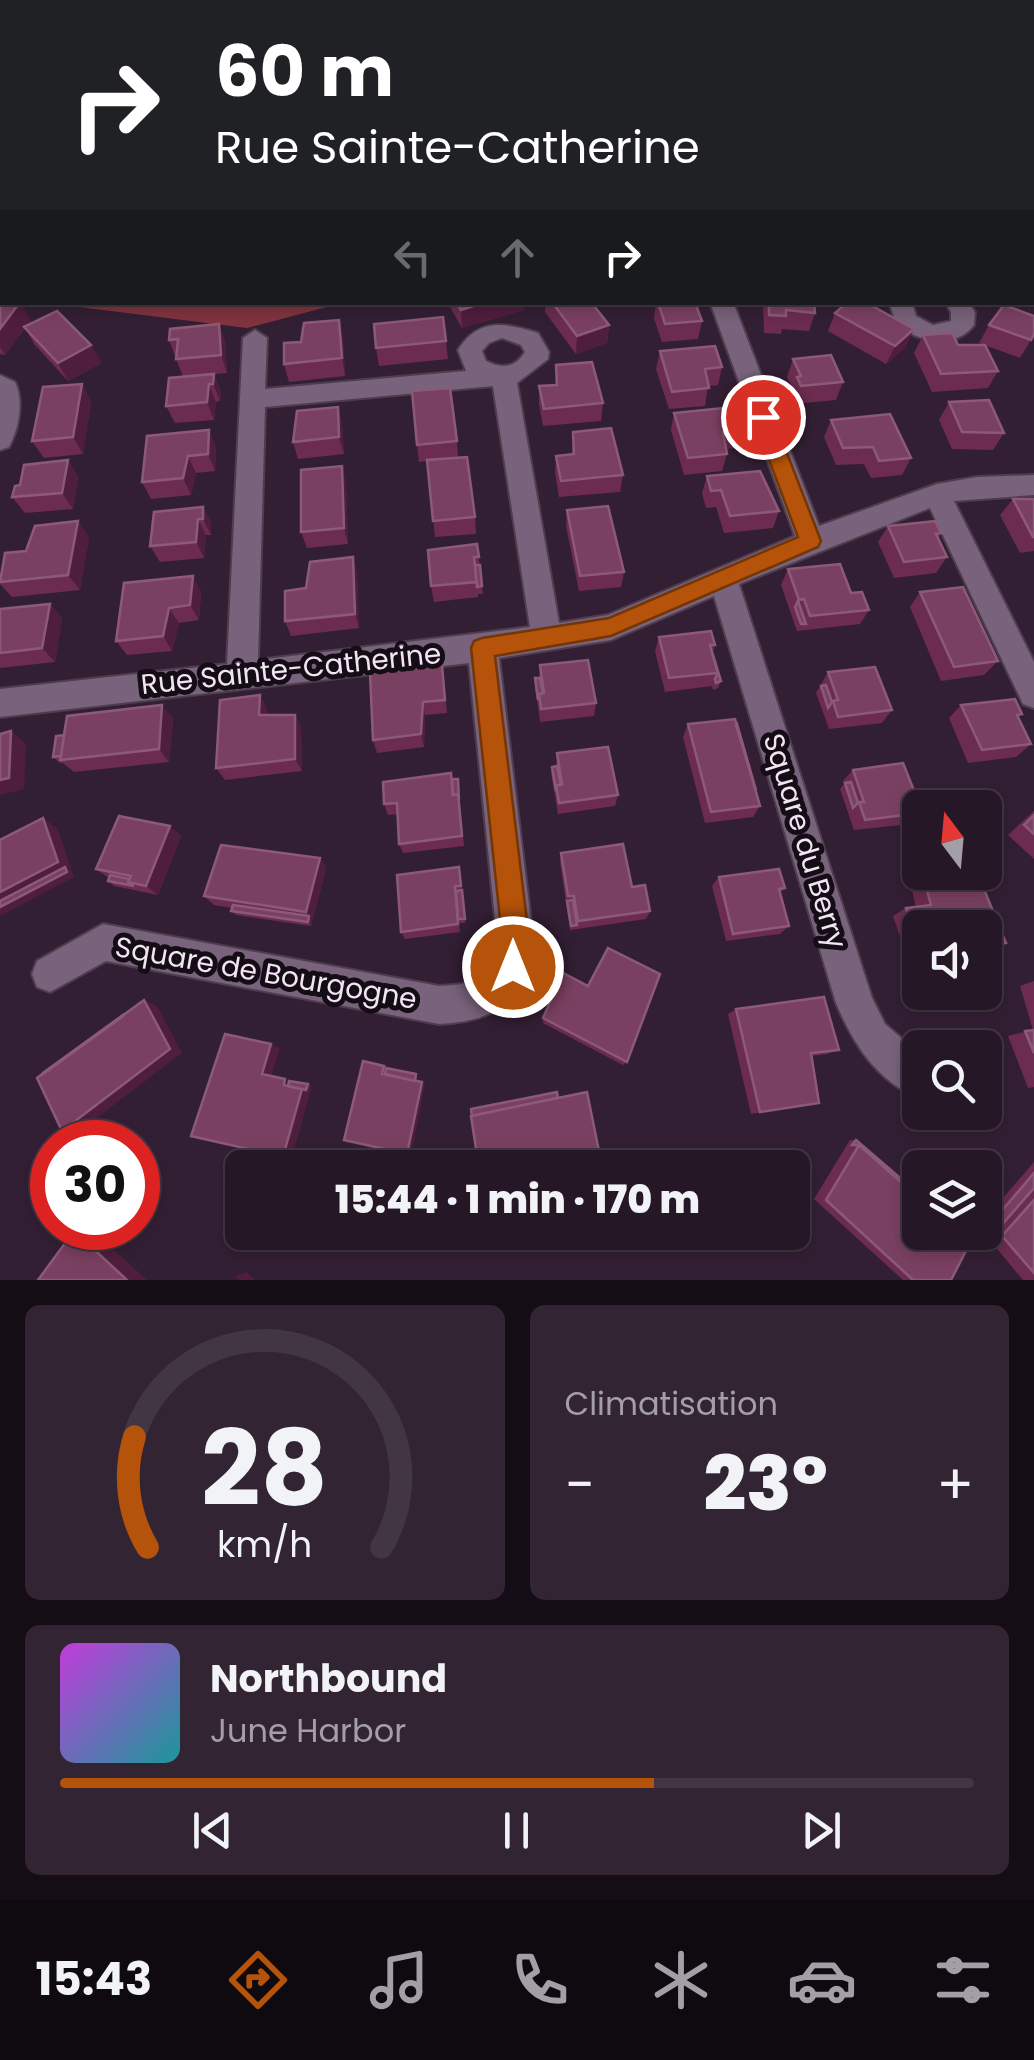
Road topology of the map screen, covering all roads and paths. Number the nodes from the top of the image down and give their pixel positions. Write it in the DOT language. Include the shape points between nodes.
graph roads {
  1 [pos="722,305"];
  2 [pos="901,305"];
  3 [pos="958,305"];
  4 [pos="255,338"];
  5 [pos="0,384"];
  6 [pos="252,399"];
  7 [pos="0,440"];
  8 [pos="1034,485"];
  9 [pos="937,494"];
  10 [pos="810,541"];
  11 [pos="724,581"];
  12 [pos="547,638"];
  13 [pos="482,648"];
  14 [pos="242,674"];
  15 [pos="1034,694"];
  16 [pos="0,703"];
  17 [pos="50,974"];
  18 [pos="902,1064"];
  1 -- 10 [label="street"];
  2 -- 3 [label="street" via="905,320 935,333 962,325"];
  4 -- 6 [label="street"];
  5 -- 7 [label="street" via="8,404"];
  6 -- 12 [label="street" via="498,376"];
  6 -- 14 [label="street"];
  8 -- 9 [label="street, Rue Sainte-Catherine"];
  9 -- 10 [label="street, Rue Sainte-Catherine"];
  9 -- 15 [label="street"];
  10 -- 11 [label="street, Rue Sainte-Catherine"];
  11 -- 12 [label="street, Rue Sainte-Catherine" via="611,627"];
  11 -- 18 [label="street, Square du Berry" via="855,1004 870,1038"];
  12 -- 13 [label="street, Rue Sainte-Catherine"];
  13 -- 14 [label="street, Rue Sainte-Catherine"];
  13 -- 17 [label="street, Square de Bourgogne" via="516,938 513,967 502,987 466,1005 440,1006 103,942"];
  14 -- 16 [label="street, Rue Sainte-Catherine"];
}
